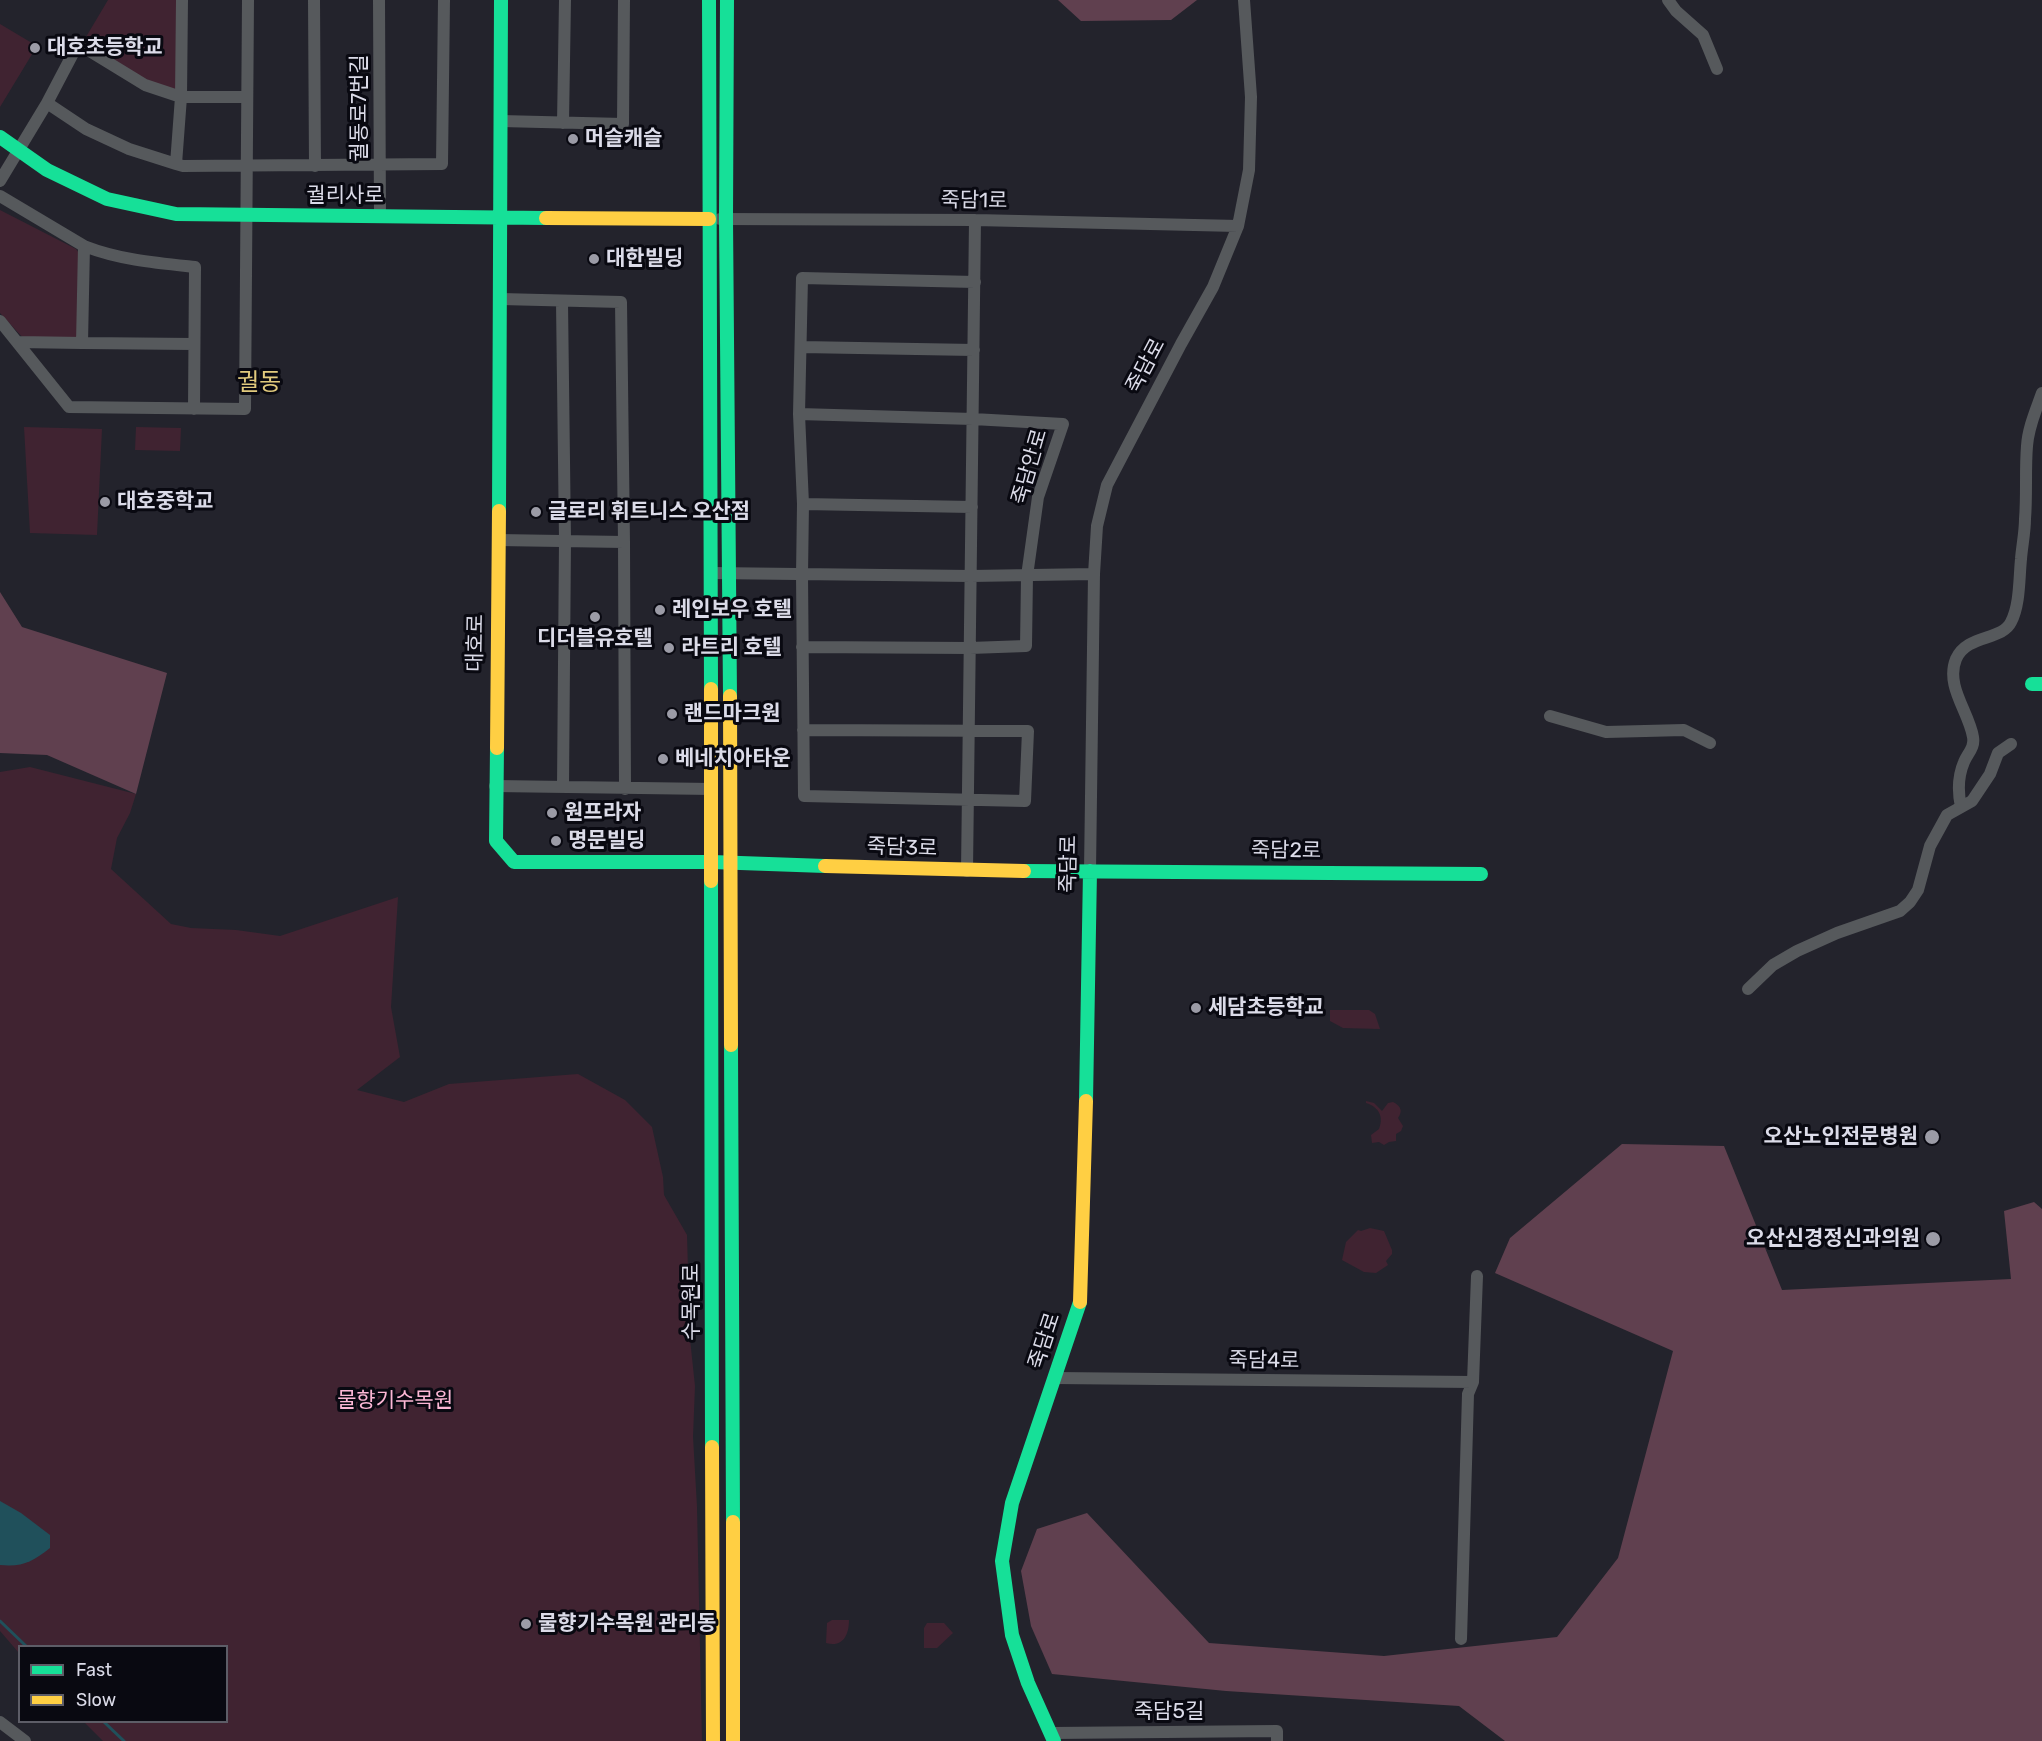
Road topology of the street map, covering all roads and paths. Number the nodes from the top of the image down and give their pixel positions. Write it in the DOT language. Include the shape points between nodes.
graph roads {
  1 [pos="182,0"];
  2 [pos="248,0"];
  3 [pos="315,0"];
  4 [pos="379,0"];
  5 [pos="444,0"];
  6 [pos="501,0"];
  7 [pos="565,0"];
  8 [pos="624,0"];
  9 [pos="709,0"];
  10 [pos="727,0"];
  11 [pos="1244,0"];
  12 [pos="1668,0"];
  13 [pos="1717,69"];
  14 [pos="181,97"];
  15 [pos="246,97"];
  16 [pos="47,104"];
  17 [pos="501,121"];
  18 [pos="563,123"];
  19 [pos="0,136"];
  20 [pos="18,148"];
  21 [pos="176,164"];
  22 [pos="379,165"];
  23 [pos="247,166"];
  24 [pos="315,166"];
  25 [pos="0,181"];
  26 [pos="0,196"];
  27 [pos="246,216"];
  28 [pos="380,217"];
  29 [pos="499,219"];
  30 [pos="709,219"];
  31 [pos="726,219"];
  32 [pos="975,220"];
  33 [pos="1238,226"];
  34 [pos="84,246"];
  35 [pos="975,282"];
  36 [pos="501,299"];
  37 [pos="562,302"];
  38 [pos="0,321"];
  39 [pos="18,342"];
  40 [pos="82,343"];
  41 [pos="194,344"];
  42 [pos="801,347"];
  43 [pos="974,350"];
  44 [pos="2042,393"];
  45 [pos="194,409"];
  46 [pos="800,414"];
  47 [pos="973,419"];
  48 [pos="803,504"];
  49 [pos="972,507"];
  50 [pos="498,540"];
  51 [pos="565,540"];
  52 [pos="624,542"];
  53 [pos="711,573"];
  54 [pos="728,573"];
  55 [pos="1094,574"];
  56 [pos="802,575"];
  57 [pos="971,576"];
  58 [pos="1026,576"];
  59 [pos="802,646"];
  60 [pos="970,648"];
  61 [pos="1550,716"];
  62 [pos="803,730"];
  63 [pos="969,730"];
  64 [pos="1710,743"];
  65 [pos="2011,744"];
  66 [pos="495,786"];
  67 [pos="563,788"];
  68 [pos="625,789"];
  69 [pos="712,789"];
  70 [pos="968,799"];
  71 [pos="1961,807"];
  72 [pos="712,862"];
  73 [pos="731,863"];
  74 [pos="967,871"];
  75 [pos="1090,871"];
  76 [pos="1481,874"];
  77 [pos="1748,989"];
  78 [pos="1477,1276"];
  79 [pos="1055,1378"];
  80 [pos="1473,1382"];
  81 [pos="1461,1639"];
  82 [pos="0,1722"];
  83 [pos="1053,1737"];
  84 [pos="25,1741"];
  85 [pos="713,1741"];
  86 [pos="733,1741"];
  87 [pos="1277,1741"];
  1 -- 14 [label="street"];
  2 -- 15 [label="street"];
  3 -- 24 [label="street"];
  4 -- 22 [label="street, 궐동로7번길"];
  5 -- 22 [label="street" via="442,165"];
  6 -- 17 [label="street, 대호로"];
  7 -- 18 [label="street"];
  8 -- 18 [label="street" via="623,124"];
  9 -- 30 [label="street, 수목원로"];
  10 -- 31 [label="street, 수목원로"];
  11 -- 33 [label="street, 죽담로" via="1251,97 1249,170"];
  12 -- 13 [label="street" via="1703,35"];
  14 -- 15 [label="street"];
  14 -- 16 [label="street" via="145,85 78,44"];
  14 -- 21 [label="street"];
  15 -- 23 [label="street"];
  16 -- 20 [label="street"];
  16 -- 21 [label="street" via="86,129 129,149"];
  17 -- 18 [label="street"];
  17 -- 29 [label="street, 대호로"];
  19 -- 20 [label="street, 궐리사로"];
  20 -- 25 [label="street"];
  20 -- 27 [label="street, 궐리사로" via="47,170 106,199 176,214"];
  21 -- 23 [label="street"];
  22 -- 24 [label="street"];
  22 -- 28 [label="street, 궐동로7번길"];
  23 -- 24 [label="street"];
  23 -- 27 [label="street"];
  26 -- 34 [label="street"];
  27 -- 28 [label="street, 궐리사로"];
  27 -- 45 [label="street" via="245,409"];
  28 -- 29 [label="street, 궐리사로"];
  29 -- 30 [label="street, 궐리사로"];
  29 -- 36 [label="street, 대호로"];
  30 -- 31 [label="street, 죽담1로"];
  30 -- 53 [label="street, 수목원로"];
  31 -- 32 [label="street, 죽담1로"];
  31 -- 54 [label="street, 수목원로"];
  32 -- 33 [label="street, 죽담1로"];
  32 -- 35 [label="street"];
  33 -- 55 [label="street, 죽담로" via="1213,287 1107,484 1097,526"];
  34 -- 40 [label="street"];
  34 -- 41 [label="street" via="135,261 195,267"];
  35 -- 42 [label="street" via="802,278"];
  35 -- 43 [label="street"];
  36 -- 37 [label="street"];
  36 -- 50 [label="street, 대호로"];
  37 -- 51 [label="street"];
  37 -- 52 [label="street" via="621,302"];
  38 -- 39 [label="street"];
  39 -- 40 [label="street"];
  39 -- 45 [label="street" via="69,407"];
  40 -- 41 [label="street"];
  41 -- 45 [label="street"];
  42 -- 43 [label="street"];
  42 -- 46 [label="street"];
  43 -- 47 [label="street"];
  44 -- 71 [label="street" via="2027,444 2025,519 2012,621 2005,631 1967,645 1956,658 1955,686 1973,738 1960,779"];
  46 -- 47 [label="street, 죽담안로"];
  46 -- 48 [label="street"];
  47 -- 49 [label="street"];
  47 -- 58 [label="street, 죽담안로" via="1063,424 1038,497"];
  48 -- 49 [label="street"];
  48 -- 56 [label="street"];
  49 -- 57 [label="street"];
  50 -- 51 [label="street"];
  50 -- 66 [label="street, 대호로"];
  51 -- 52 [label="street"];
  51 -- 67 [label="street"];
  52 -- 68 [label="street"];
  53 -- 54 [label="street"];
  53 -- 69 [label="street, 수목원로"];
  54 -- 56 [label="street"];
  54 -- 73 [label="street, 수목원로"];
  55 -- 58 [label="street"];
  55 -- 75 [label="street, 죽담로"];
  56 -- 57 [label="street"];
  56 -- 59 [label="street"];
  57 -- 58 [label="street"];
  57 -- 60 [label="street"];
  58 -- 60 [label="street, 죽담안로" via="1026,646"];
  59 -- 60 [label="street, 죽담안로"];
  59 -- 62 [label="street"];
  60 -- 63 [label="street"];
  61 -- 64 [label="street" via="1606,732 1684,730"];
  62 -- 63 [label="street"];
  62 -- 70 [label="street" via="804,796"];
  63 -- 70 [label="street"];
  63 -- 70 [label="street" via="1028,731 1025,801"];
  65 -- 71 [label="street" via="1998,753 1972,801"];
  66 -- 67 [label="street"];
  66 -- 72 [label="street, 대호로" via="496,841 514,862"];
  67 -- 68 [label="street"];
  68 -- 69 [label="street"];
  69 -- 72 [label="street, 수목원로"];
  70 -- 74 [label="street"];
  71 -- 77 [label="street" via="1947,815 1930,846 1918,890 1900,911 1797,951"];
  72 -- 73 [label="street, 죽담3로"];
  72 -- 85 [label="street, 수목원로"];
  73 -- 74 [label="street, 죽담3로"];
  73 -- 86 [label="street, 수목원로"];
  74 -- 75 [label="street, 죽담3로"];
  75 -- 76 [label="street, 죽담2로"];
  75 -- 79 [label="street, 죽담로" via="1080,1303"];
  78 -- 80 [label="street"];
  79 -- 80 [label="street, 죽담4로"];
  79 -- 83 [label="street, 죽담로" via="1012,1503 1002,1561 1011,1635"];
  80 -- 81 [label="street" via="1468,1394"];
  82 -- 84 [label="street"];
  83 -- 87 [label="street, 죽담5길" via="1277,1731"];
}
